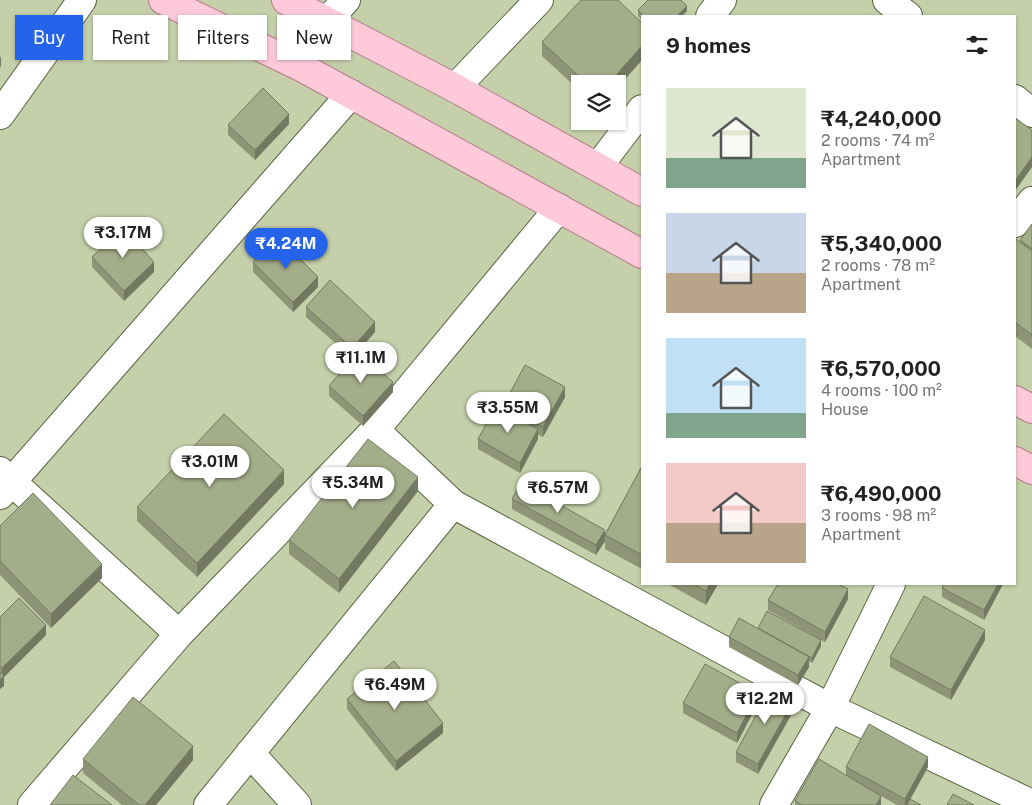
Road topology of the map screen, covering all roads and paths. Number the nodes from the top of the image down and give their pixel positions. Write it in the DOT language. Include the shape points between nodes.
graph roads {
  1 [pos="82,0"];
  2 [pos="163,0"];
  3 [pos="286,0"];
  4 [pos="346,0"];
  5 [pos="539,0"];
  6 [pos="722,0"];
  7 [pos="887,0"];
  8 [pos="318,15"];
  9 [pos="332,15"];
  10 [pos="711,15"];
  11 [pos="907,15"];
  12 [pos="351,32"];
  13 [pos="455,88"];
  14 [pos="351,94"];
  15 [pos="1016,101"];
  16 [pos="641,110"];
  17 [pos="1032,113"];
  18 [pos="0,115"];
  19 [pos="598,167"];
  20 [pos="641,191"];
  21 [pos="1032,201"];
  22 [pos="559,208"];
  23 [pos="1016,222"];
  24 [pos="641,253"];
  25 [pos="1016,401"];
  26 [pos="1032,409"];
  27 [pos="375,430"];
  28 [pos="1016,462"];
  29 [pos="1032,470"];
  30 [pos="4,482"];
  31 [pos="453,504"];
  32 [pos="891,585"];
  33 [pos="179,634"];
  34 [pos="830,708"];
  35 [pos="250,753"];
  36 [pos="1032,804"];
  37 [pos="32,805"];
  38 [pos="208,805"];
  39 [pos="297,805"];
  40 [pos="774,805"];
  1 -- 18 [label="street"];
  2 -- 14 [label="main road"];
  3 -- 8 [label="main road"];
  4 -- 9 [label="street"];
  5 -- 13 [label="street"];
  6 -- 10 [label="street"];
  7 -- 11 [label="street"];
  12 -- 13 [label="main road"];
  13 -- 19 [label="main road"];
  14 -- 22 [label="main road"];
  14 -- 30 [label="street"];
  15 -- 17 [label="street"];
  16 -- 19 [label="street"];
  19 -- 20 [label="main road"];
  21 -- 23 [label="street"];
  22 -- 24 [label="main road"];
  22 -- 27 [label="street"];
  25 -- 26 [label="main road"];
  27 -- 31 [label="street"];
  27 -- 33 [label="street"];
  28 -- 29 [label="main road"];
  30 -- 33 [label="street"];
  31 -- 34 [label="street"];
  31 -- 35 [label="street"];
  32 -- 34 [label="street"];
  33 -- 37 [label="street"];
  34 -- 36 [label="street"];
  34 -- 40 [label="street"];
  35 -- 38 [label="street"];
  35 -- 39 [label="street"];
}
